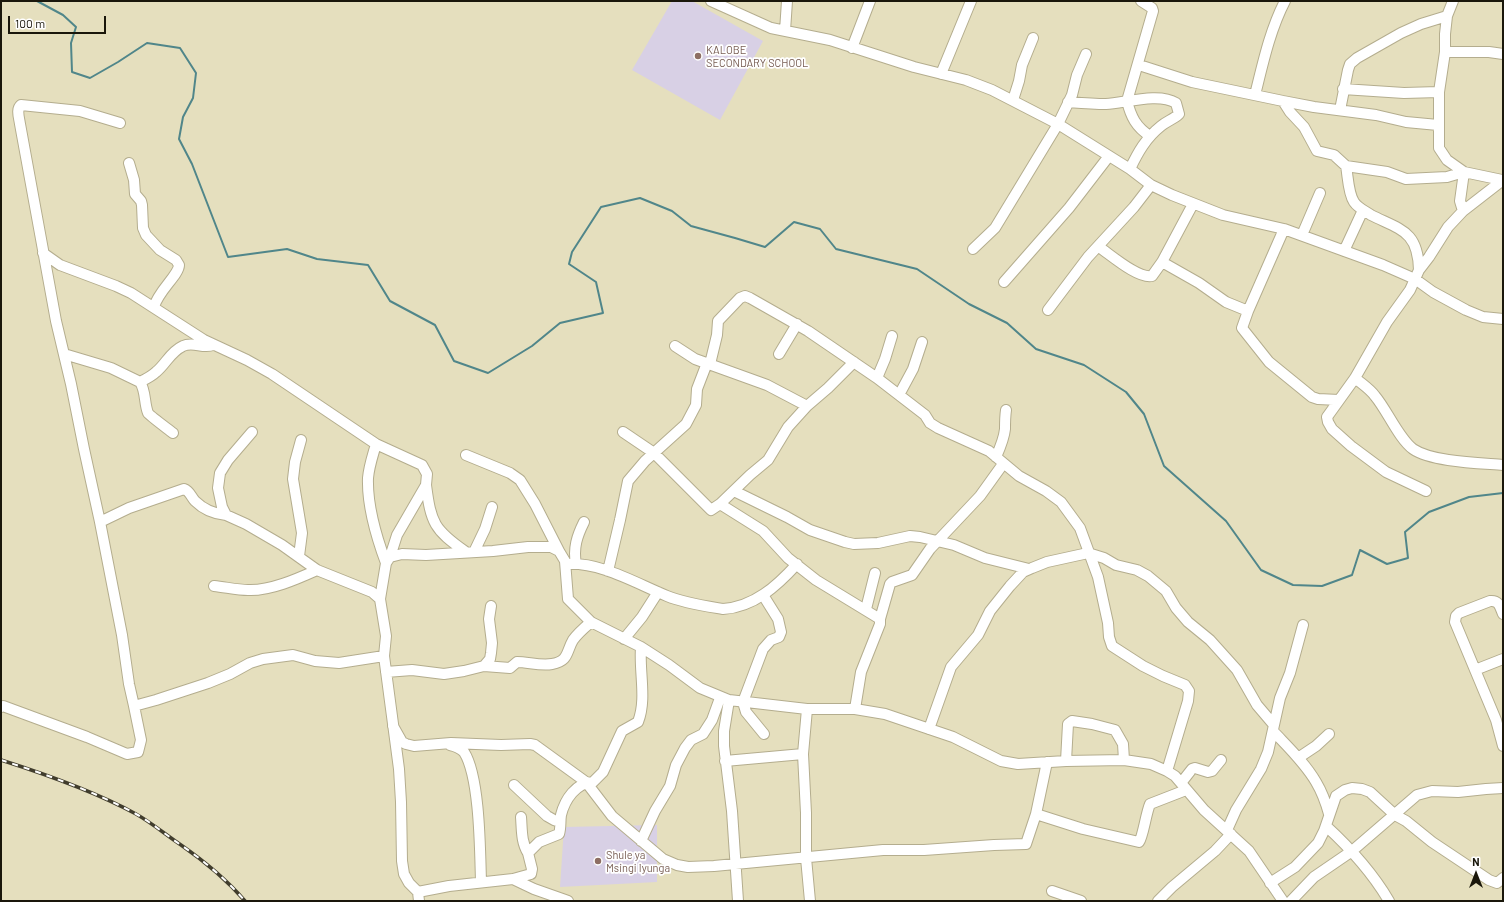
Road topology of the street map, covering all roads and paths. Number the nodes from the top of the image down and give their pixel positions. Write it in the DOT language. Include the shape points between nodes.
graph roads {
  1 [pos="711,1"];
  2 [pos="787,1"];
  3 [pos="870,1"];
  4 [pos="971,1"];
  5 [pos="1141,1"];
  6 [pos="1286,1"];
  7 [pos="1453,1"];
  8 [pos="1154,4"];
  9 [pos="1447,16"];
  10 [pos="785,32"];
  11 [pos="1033,38"];
  12 [pos="852,48"];
  13 [pos="1445,52"];
  14 [pos="1086,54"];
  15 [pos="1503,54"];
  16 [pos="1139,65"];
  17 [pos="941,74"];
  18 [pos="1343,89"];
  19 [pos="1439,92"];
  20 [pos="1255,95"];
  21 [pos="1013,100"];
  22 [pos="1127,101"];
  23 [pos="1283,101"];
  24 [pos="1068,102"];
  25 [pos="1340,110"];
  26 [pos="120,123"];
  27 [pos="1058,124"];
  28 [pos="1438,125"];
  29 [pos="1150,136"];
  30 [pos="1110,156"];
  31 [pos="129,163"];
  32 [pos="1346,166"];
  33 [pos="1130,169"];
  34 [pos="1464,172"];
  35 [pos="1503,180"];
  36 [pos="1151,185"];
  37 [pos="1320,193"];
  38 [pos="1193,204"];
  39 [pos="1363,210"];
  40 [pos="1463,211"];
  41 [pos="1284,229"];
  42 [pos="1302,235"];
  43 [pos="1099,247"];
  44 [pos="973,249"];
  45 [pos="1344,252"];
  46 [pos="43,253"];
  47 [pos="1162,262"];
  48 [pos="1417,274"];
  49 [pos="1004,282"];
  50 [pos="154,307"];
  51 [pos="1048,310"];
  52 [pos="1248,312"];
  53 [pos="1503,319"];
  54 [pos="797,324"];
  55 [pos="892,336"];
  56 [pos="922,342"];
  57 [pos="213,345"];
  58 [pos="675,346"];
  59 [pos="64,354"];
  60 [pos="779,354"];
  61 [pos="854,362"];
  62 [pos="709,364"];
  63 [pos="877,378"];
  64 [pos="1355,378"];
  65 [pos="140,382"];
  66 [pos="899,395"];
  67 [pos="1339,400"];
  68 [pos="807,406"];
  69 [pos="1006,410"];
  70 [pos="252,432"];
  71 [pos="623,432"];
  72 [pos="173,433"];
  73 [pos="301,440"];
  74 [pos="376,444"];
  75 [pos="654,453"];
  76 [pos="466,455"];
  77 [pos="999,460"];
  78 [pos="1503,465"];
  79 [pos="426,485"];
  80 [pos="734,491"];
  81 [pos="1426,491"];
  82 [pos="720,504"];
  83 [pos="492,507"];
  84 [pos="226,515"];
  85 [pos="100,522"];
  86 [pos="584,522"];
  87 [pos="937,541"];
  88 [pos="559,551"];
  89 [pos="470,552"];
  90 [pos="1088,553"];
  91 [pos="299,556"];
  92 [pos="388,560"];
  93 [pos="571,564"];
  94 [pos="797,564"];
  95 [pos="1029,569"];
  96 [pos="317,570"];
  97 [pos="608,571"];
  98 [pos="876,573"];
  99 [pos="214,586"];
  100 [pos="658,592"];
  101 [pos="763,595"];
  102 [pos="380,599"];
  103 [pos="491,606"];
  104 [pos="866,610"];
  105 [pos="1503,614"];
  106 [pos="880,619"];
  107 [pos="591,622"];
  108 [pos="1303,625"];
  109 [pos="624,639"];
  110 [pos="641,647"];
  111 [pos="384,656"];
  112 [pos="1503,659"];
  113 [pos="484,666"];
  114 [pos="1475,670"];
  115 [pos="386,672"];
  116 [pos="724,699"];
  117 [pos="744,702"];
  118 [pos="134,706"];
  119 [pos="1,707"];
  120 [pos="807,709"];
  121 [pos="856,709"];
  122 [pos="1500,718"];
  123 [pos="393,726"];
  124 [pos="1274,728"];
  125 [pos="929,729"];
  126 [pos="764,734"];
  127 [pos="1329,734"];
  128 [pos="444,744"];
  129 [pos="1503,746"];
  130 [pos="803,754"];
  131 [pos="1298,758"];
  132 [pos="1124,760"];
  133 [pos="1221,760"];
  134 [pos="725,761"];
  135 [pos="1066,761"];
  136 [pos="1047,762"];
  137 [pos="1166,771"];
  138 [pos="586,782"];
  139 [pos="514,785"];
  140 [pos="1183,787"];
  141 [pos="1503,788"];
  142 [pos="1036,814"];
  143 [pos="1329,814"];
  144 [pos="1396,815"];
  145 [pos="521,817"];
  146 [pos="560,822"];
  147 [pos="1326,826"];
  148 [pos="1229,832"];
  149 [pos="641,841"];
  150 [pos="1352,851"];
  151 [pos="528,852"];
  152 [pos="806,858"];
  153 [pos="735,864"];
  154 [pos="1503,878"];
  155 [pos="513,879"];
  156 [pos="482,882"];
  157 [pos="1270,883"];
  158 [pos="1052,891"];
  159 [pos="419,897"];
  160 [pos="568,901"];
  161 [pos="738,901"];
  162 [pos="810,901"];
  163 [pos="1081,901"];
  164 [pos="1158,901"];
  165 [pos="1283,901"];
  166 [pos="1291,901"];
  167 [pos="1388,901"];
  1 -- 10 [label="street"];
  2 -- 10 [label="street"];
  3 -- 12 [label="street"];
  4 -- 17 [label="street"];
  5 -- 8 [label="street"];
  6 -- 20 [label="street" via="1266,52"];
  7 -- 9 [label="street"];
  8 -- 16 [label="street"];
  9 -- 13 [label="street"];
  9 -- 18 [label="street" via="1401,33 1357,58 1350,64"];
  10 -- 12 [label="street" via="824,38"];
  11 -- 21 [label="street" via="1022,65"];
  12 -- 17 [label="street"];
  13 -- 15 [label="street"];
  13 -- 19 [label="street"];
  14 -- 24 [label="street"];
  16 -- 20 [label="street" via="1192,82"];
  16 -- 22 [label="street"];
  17 -- 21 [label="street" via="966,80"];
  18 -- 19 [label="street" via="1404,93"];
  18 -- 25 [label="street"];
  19 -- 28 [label="street"];
  20 -- 23 [label="street"];
  21 -- 27 [label="street"];
  22 -- 24 [label="street" via="1093,104"];
  22 -- 29 [label="street" via="1135,123"];
  22 -- 29 [label="street" via="1160,98 1176,102 1179,114"];
  23 -- 25 [label="street"];
  23 -- 32 [label="street" via="1304,127 1317,151 1334,156"];
  24 -- 27 [label="street"];
  25 -- 28 [label="street"];
  26 -- 46 [label="street" via="80,111 25,104 19,107"];
  27 -- 30 [label="street"];
  27 -- 44 [label="street" via="995,228"];
  28 -- 34 [label="street" via="1439,148 1447,160"];
  29 -- 33 [label="street" via="1138,151"];
  30 -- 33 [label="street"];
  30 -- 49 [label="street" via="1070,208"];
  31 -- 50 [label="street" via="135,194 141,201 144,232 160,250 176,260 179,265 177,272 160,293"];
  32 -- 34 [label="street" via="1387,172 1406,178 1447,177"];
  32 -- 39 [label="street" via="1354,202"];
  33 -- 36 [label="street"];
  34 -- 35 [label="street"];
  34 -- 40 [label="street" via="1460,201"];
  35 -- 40 [label="street"];
  36 -- 38 [label="street"];
  36 -- 43 [label="street"];
  37 -- 42 [label="street"];
  38 -- 41 [label="street" via="1223,215"];
  38 -- 47 [label="street"];
  39 -- 45 [label="street"];
  39 -- 48 [label="street" via="1402,230 1410,237 1419,258"];
  40 -- 48 [label="street" via="1448,227"];
  41 -- 42 [label="street"];
  41 -- 52 [label="street"];
  42 -- 45 [label="street"];
  43 -- 47 [label="street" via="1130,269 1145,276 1152,276"];
  43 -- 51 [label="street" via="1088,257"];
  45 -- 48 [label="street"];
  46 -- 50 [label="street" via="60,265 116,286"];
  46 -- 59 [label="street"];
  47 -- 52 [label="street" via="1226,302"];
  48 -- 53 [label="street" via="1433,292 1466,310 1483,317"];
  48 -- 64 [label="street" via="1410,290 1378,336"];
  50 -- 57 [label="street"];
  52 -- 67 [label="street" via="1243,329 1269,362 1312,397"];
  54 -- 60 [label="street"];
  54 -- 61 [label="street"];
  54 -- 62 [label="street" via="750,298 743,297 718,321"];
  55 -- 63 [label="street"];
  56 -- 66 [label="street" via="913,368"];
  57 -- 65 [label="street" via="184,345 170,356 158,371"];
  57 -- 74 [label="street" via="272,374"];
  58 -- 62 [label="street" via="695,359"];
  59 -- 65 [label="street" via="110,368"];
  59 -- 85 [label="street"];
  61 -- 63 [label="street"];
  61 -- 68 [label="street"];
  62 -- 68 [label="street" via="767,385"];
  62 -- 75 [label="street" via="697,389 696,406 690,417 681,429"];
  63 -- 66 [label="street"];
  64 -- 67 [label="street"];
  64 -- 78 [label="street" via="1375,396 1412,448 1442,458"];
  65 -- 72 [label="street" via="150,416"];
  66 -- 77 [label="street" via="938,428 976,445"];
  67 -- 81 [label="street" via="1327,417 1335,432 1386,472"];
  68 -- 80 [label="street" via="785,431 768,460"];
  69 -- 77 [label="street"];
  70 -- 84 [label="street" via="220,473 218,488"];
  71 -- 75 [label="street"];
  73 -- 91 [label="street" via="293,478 302,533"];
  74 -- 79 [label="street" via="422,465 427,474"];
  74 -- 92 [label="street" via="368,484 376,536"];
  75 -- 82 [label="street" via="711,510"];
  75 -- 97 [label="street" via="628,481"];
  76 -- 88 [label="street" via="510,472 520,480"];
  77 -- 87 [label="street" via="990,483 970,508"];
  77 -- 90 [label="street" via="1019,476 1061,502 1080,528"];
  79 -- 89 [label="street" via="431,514 439,530 446,538"];
  79 -- 92 [label="street" via="397,536"];
  80 -- 82 [label="street"];
  80 -- 87 [label="street" via="810,530 845,542 878,543 910,536"];
  82 -- 94 [label="street" via="763,531"];
  83 -- 89 [label="street" via="485,529"];
  84 -- 85 [label="street" via="202,506 184,489 129,508"];
  84 -- 91 [label="street"];
  85 -- 118 [label="street"];
  86 -- 93 [label="street"];
  87 -- 95 [label="street" via="985,558"];
  87 -- 106 [label="street" via="912,576 890,584"];
  88 -- 89 [label="street" via="551,547 528,547"];
  88 -- 93 [label="street"];
  89 -- 92 [label="street" via="402,554"];
  90 -- 95 [label="street" via="1047,562"];
  90 -- 124 [label="street" via="1116,565 1137,570 1166,591 1188,622 1201,631 1237,670"];
  90 -- 137 [label="street" via="1098,577 1112,646 1143,666 1185,685 1189,691"];
  91 -- 96 [label="street"];
  92 -- 102 [label="street"];
  93 -- 97 [label="street"];
  93 -- 107 [label="street" via="568,599"];
  94 -- 101 [label="street"];
  94 -- 104 [label="street" via="826,586"];
  95 -- 125 [label="street" via="1023,572 1000,597 972,645 954,663"];
  96 -- 99 [label="street" via="257,590"];
  96 -- 102 [label="street" via="372,592"];
  97 -- 100 [label="street"];
  98 -- 104 [label="street"];
  100 -- 101 [label="street" via="680,601 723,610 747,604"];
  100 -- 109 [label="street"];
  101 -- 117 [label="street" via="778,619 781,632 779,637 771,640 763,648"];
  102 -- 111 [label="street" via="386,636"];
  103 -- 113 [label="street" via="491,653"];
  104 -- 106 [label="street"];
  105 -- 114 [label="street" via="1498,603 1490,601 1468,608 1456,616 1455,622"];
  106 -- 121 [label="street" via="861,672"];
  107 -- 109 [label="street"];
  107 -- 113 [label="street" via="578,633 568,656 561,661 552,664 517,662 510,668"];
  108 -- 124 [label="street" via="1290,673 1280,698"];
  109 -- 110 [label="street"];
  110 -- 116 [label="street" via="700,688"];
  110 -- 138 [label="street" via="642,699 638,722 622,731 603,772 593,782"];
  111 -- 115 [label="street"];
  111 -- 118 [label="street" via="339,663 315,661 293,655 263,659 208,683"];
  112 -- 114 [label="street"];
  113 -- 115 [label="street" via="444,674 412,670"];
  114 -- 122 [label="street"];
  115 -- 123 [label="street"];
  116 -- 117 [label="street"];
  116 -- 134 [label="street"];
  116 -- 149 [label="street" via="703,734 690,740 685,748 676,765 670,786"];
  117 -- 120 [label="street"];
  117 -- 126 [label="street" via="746,712"];
  118 -- 119 [label="street" via="141,744 138,752 127,754"];
  120 -- 121 [label="street"];
  120 -- 130 [label="street"];
  121 -- 125 [label="street" via="885,714"];
  122 -- 129 [label="street"];
  123 -- 128 [label="street" via="402,742 406,744"];
  123 -- 159 [label="street" via="399,769 402,861 407,881"];
  124 -- 131 [label="street"];
  124 -- 148 [label="street" via="1261,769 1236,810"];
  125 -- 136 [label="street" via="953,737 1001,761 1018,764"];
  127 -- 131 [label="street"];
  128 -- 138 [label="street" via="451,742 535,745"];
  128 -- 156 [label="street" via="462,750 472,773"];
  130 -- 134 [label="street"];
  130 -- 152 [label="street"];
  131 -- 143 [label="street" via="1317,782"];
  132 -- 135 [label="street"];
  132 -- 135 [label="street" via="1123,744 1115,730 1072,721 1068,724"];
  132 -- 137 [label="street" via="1151,764"];
  133 -- 140 [label="street" via="1212,771 1192,769"];
  134 -- 153 [label="street" via="732,811"];
  135 -- 136 [label="street"];
  136 -- 142 [label="street"];
  137 -- 140 [label="street" via="1175,776"];
  138 -- 146 [label="street" via="576,787 572,793"];
  138 -- 149 [label="street" via="612,816"];
  139 -- 146 [label="street" via="547,816"];
  140 -- 142 [label="street" via="1150,804 1139,842 1083,829"];
  140 -- 148 [label="street"];
  141 -- 144 [label="street" via="1423,792"];
  142 -- 152 [label="street" via="1026,844 883,850"];
  143 -- 144 [label="street" via="1336,796 1352,788 1370,792"];
  143 -- 147 [label="street"];
  144 -- 150 [label="street"];
  144 -- 154 [label="street" via="1489,880 1497,883"];
  145 -- 151 [label="street" via="522,837"];
  146 -- 151 [label="street" via="559,834 539,842"];
  147 -- 150 [label="street"];
  147 -- 157 [label="street" via="1318,843 1306,856 1295,867"];
  148 -- 157 [label="street" via="1249,851"];
  148 -- 164 [label="street" via="1215,851"];
  149 -- 153 [label="street" via="663,859 677,865 688,867"];
  150 -- 166 [label="street" via="1314,877"];
  150 -- 167 [label="street"];
  151 -- 155 [label="street" via="531,874"];
  152 -- 153 [label="street"];
  152 -- 162 [label="street"];
  153 -- 161 [label="street"];
  155 -- 156 [label="street"];
  155 -- 160 [label="street"];
  156 -- 159 [label="street" via="449,886"];
  157 -- 165 [label="street"];
  158 -- 163 [label="street"];
}
